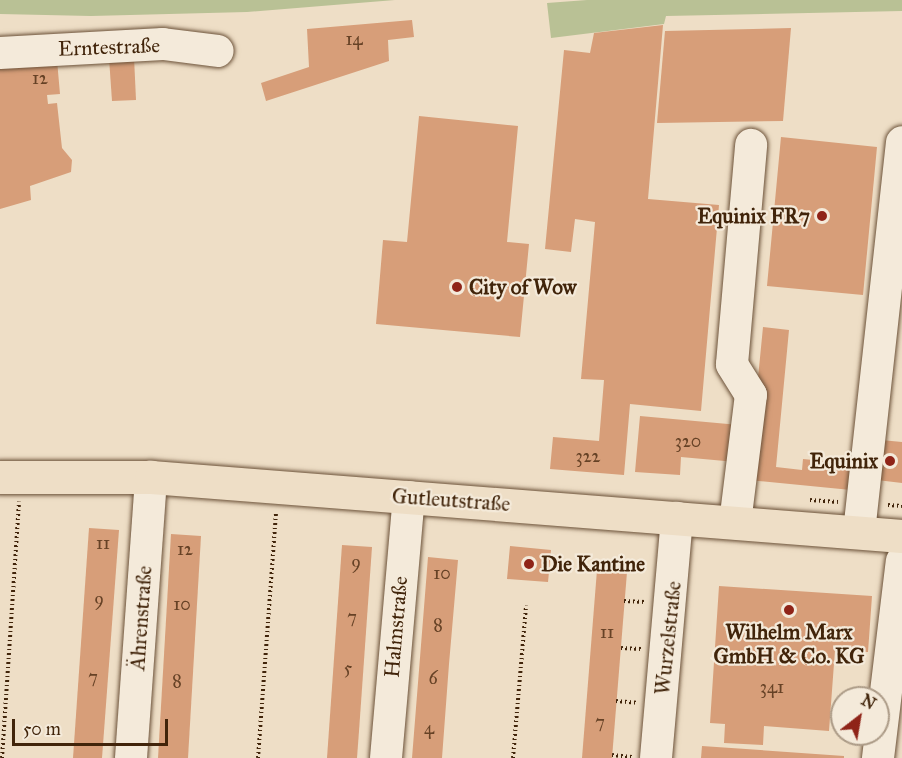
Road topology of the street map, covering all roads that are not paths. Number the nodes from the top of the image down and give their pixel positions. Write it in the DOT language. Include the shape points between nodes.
graph roads {
  1 [pos="218,51"];
  2 [pos="0,52"];
  3 [pos="902,142"];
  4 [pos="751,145"];
  5 [pos="151,477"];
  6 [pos="10,489"];
  7 [pos="409,497"];
  8 [pos="678,518"];
  9 [pos="735,523"];
  10 [pos="859,532"];
  11 [pos="902,536"];
  12 [pos="902,561"];
  13 [pos="131,758"];
  14 [pos="386,758"];
  15 [pos="656,758"];
  16 [pos="878,758"];
  1 -- 2 [label="street, Erntestraße" via="163,44"];
  3 -- 10 [label="street"];
  4 -- 9 [label="street" via="732,364 750,395"];
  5 -- 6 [label="main road, Gutleutstraße"];
  5 -- 7 [label="main road, Gutleutstraße"];
  5 -- 13 [label="street, Ährenstraße"];
  7 -- 8 [label="main road, Gutleutstraße"];
  7 -- 14 [label="street, Halmstraße"];
  8 -- 9 [label="main road, Gutleutstraße"];
  8 -- 15 [label="street, Wurzelstraße"];
  9 -- 10 [label="main road, Gutleutstraße"];
  10 -- 11 [label="main road, Gutleutstraße"];
  12 -- 16 [label="street"];
}
